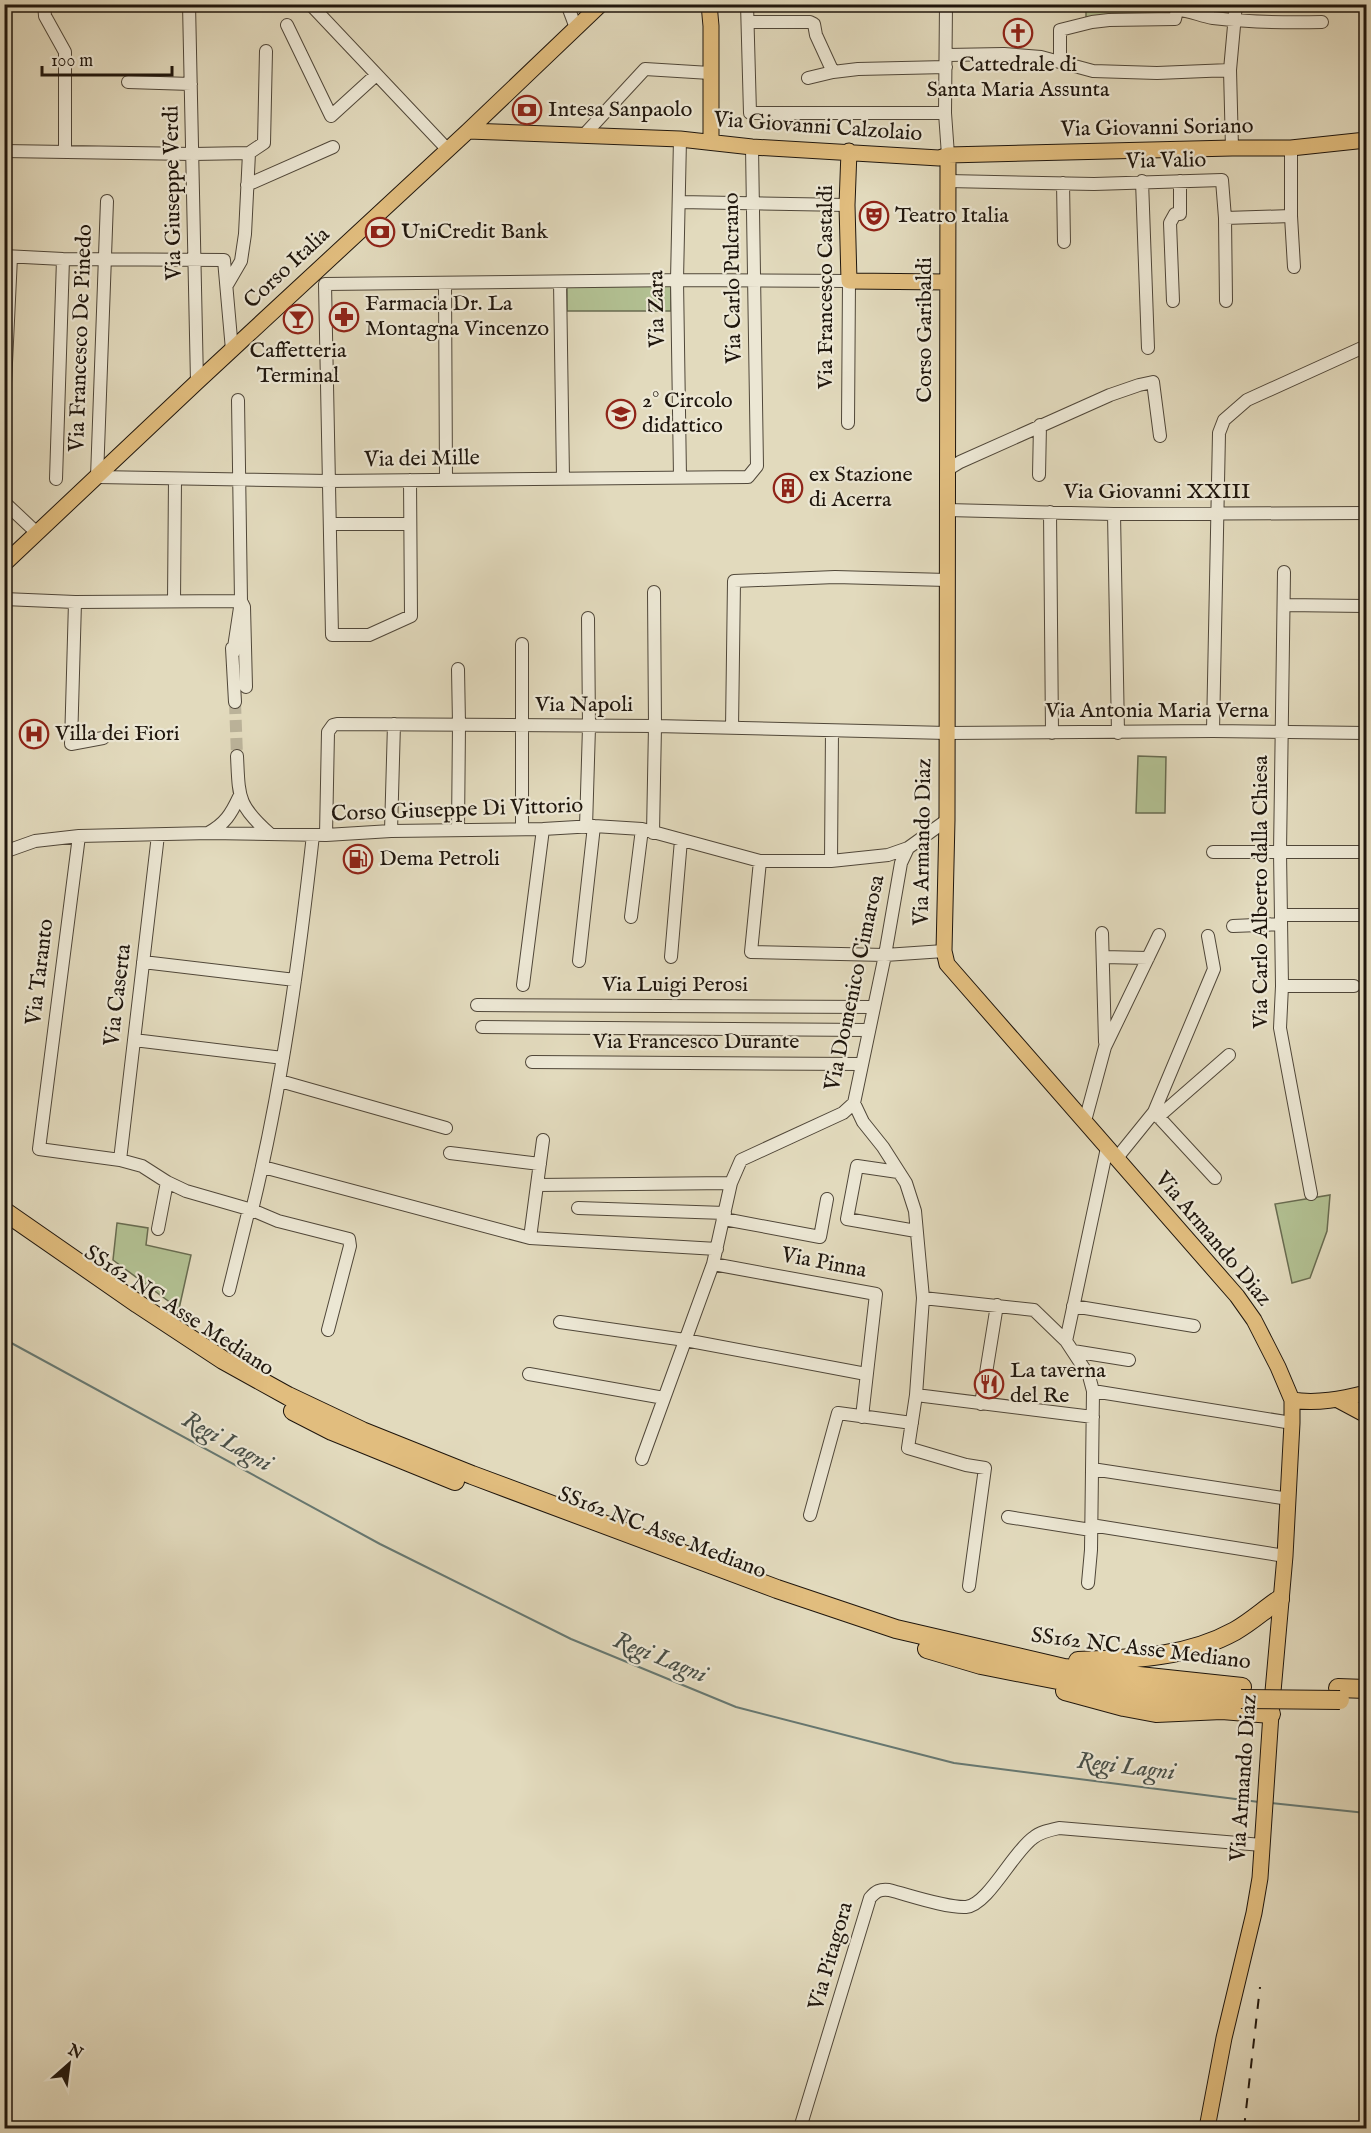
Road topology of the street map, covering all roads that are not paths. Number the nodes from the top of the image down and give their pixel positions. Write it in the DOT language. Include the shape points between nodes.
graph roads {
  1 [pos="44,4"];
  2 [pos="189,4"];
  3 [pos="310,4"];
  4 [pos="567,4"];
  5 [pos="601,4"];
  6 [pos="709,4"];
  7 [pos="747,4"];
  8 [pos="946,4"];
  9 [pos="1236,4"];
  10 [pos="1235,20"];
  11 [pos="748,22"];
  12 [pos="1322,22"];
  13 [pos="286,25"];
  14 [pos="576,28"];
  15 [pos="266,51"];
  16 [pos="947,61"];
  17 [pos="1060,62"];
  18 [pos="1230,70"];
  19 [pos="833,72"];
  20 [pos="710,73"];
  21 [pos="376,75"];
  22 [pos="808,78"];
  23 [pos="128,82"];
  24 [pos="191,84"];
  25 [pos="945,113"];
  26 [pos="468,131"];
  27 [pos="583,136"];
  28 [pos="680,140"];
  29 [pos="1366,140"];
  30 [pos="711,142"];
  31 [pos="333,147"];
  32 [pos="752,147"];
  33 [pos="1232,148"];
  34 [pos="1291,148"];
  35 [pos="448,150"];
  36 [pos="4,151"];
  37 [pos="65,151"];
  38 [pos="849,151"];
  39 [pos="249,153"];
  40 [pos="193,154"];
  41 [pos="948,155"];
  42 [pos="948,181"];
  43 [pos="1142,181"];
  44 [pos="1180,181"];
  45 [pos="1063,183"];
  46 [pos="247,185"];
  47 [pos="107,201"];
  48 [pos="679,202"];
  49 [pos="753,203"];
  50 [pos="847,205"];
  51 [pos="1291,216"];
  52 [pos="1225,218"];
  53 [pos="1064,242"];
  54 [pos="8,256"];
  55 [pos="63,259"];
  56 [pos="105,259"];
  57 [pos="196,261"];
  58 [pos="1294,267"];
  59 [pos="319,280"];
  60 [pos="677,280"];
  61 [pos="754,280"];
  62 [pos="849,280"];
  63 [pos="560,282"];
  64 [pos="947,282"];
  65 [pos="445,284"];
  66 [pos="227,285"];
  67 [pos="1173,301"];
  68 [pos="1226,301"];
  69 [pos="1366,346"];
  70 [pos="1148,348"];
  71 [pos="232,350"];
  72 [pos="197,381"];
  73 [pos="238,400"];
  74 [pos="4,405"];
  75 [pos="848,423"];
  76 [pos="1040,426"];
  77 [pos="1160,436"];
  78 [pos="947,470"];
  79 [pos="1039,475"];
  80 [pos="97,477"];
  81 [pos="680,477"];
  82 [pos="748,477"];
  83 [pos="56,478"];
  84 [pos="563,478"];
  85 [pos="175,479"];
  86 [pos="410,480"];
  87 [pos="446,480"];
  88 [pos="239,481"];
  89 [pos="329,481"];
  90 [pos="4,502"];
  91 [pos="947,510"];
  92 [pos="1050,513"];
  93 [pos="1216,513"];
  94 [pos="1366,513"];
  95 [pos="1114,514"];
  96 [pos="330,524"];
  97 [pos="410,524"];
  98 [pos="37,533"];
  99 [pos="4,564"];
  100 [pos="1284,572"];
  101 [pos="947,580"];
  102 [pos="654,592"];
  103 [pos="4,600"];
  104 [pos="213,601"];
  105 [pos="241,601"];
  106 [pos="75,602"];
  107 [pos="174,602"];
  108 [pos="1284,605"];
  109 [pos="1366,606"];
  110 [pos="588,618"];
  111 [pos="522,644"];
  112 [pos="233,654"];
  113 [pos="458,669"];
  114 [pos="246,687"];
  115 [pos="235,702"];
  116 [pos="394,724"];
  117 [pos="459,724"];
  118 [pos="522,726"];
  119 [pos="655,726"];
  120 [pos="589,727"];
  121 [pos="732,728"];
  122 [pos="832,731"];
  123 [pos="1213,731"];
  124 [pos="1282,732"];
  125 [pos="947,733"];
  126 [pos="1052,733"];
  127 [pos="1118,733"];
  128 [pos="1366,733"];
  129 [pos="103,738"];
  130 [pos="237,756"];
  131 [pos="239,797"];
  132 [pos="947,820"];
  133 [pos="590,826"];
  134 [pos="522,829"];
  135 [pos="543,829"];
  136 [pos="459,830"];
  137 [pos="390,831"];
  138 [pos="647,831"];
  139 [pos="207,833"];
  140 [pos="270,834"];
  141 [pos="158,835"];
  142 [pos="320,835"];
  143 [pos="79,836"];
  144 [pos="681,840"];
  145 [pos="908,848"];
  146 [pos="4,852"];
  147 [pos="1213,852"];
  148 [pos="1280,852"];
  149 [pos="1366,852"];
  150 [pos="760,861"];
  151 [pos="831,861"];
  152 [pos="1363,915"];
  153 [pos="631,917"];
  154 [pos="1281,919"];
  155 [pos="1233,926"];
  156 [pos="1102,933"];
  157 [pos="1159,935"];
  158 [pos="1208,936"];
  159 [pos="944,951"];
  160 [pos="885,955"];
  161 [pos="671,957"];
  162 [pos="1103,957"];
  163 [pos="1148,958"];
  164 [pos="579,961"];
  165 [pos="143,962"];
  166 [pos="295,980"];
  167 [pos="524,985"];
  168 [pos="1282,986"];
  169 [pos="1354,986"];
  170 [pos="477,1005"];
  171 [pos="873,1007"];
  172 [pos="482,1027"];
  173 [pos="868,1030"];
  174 [pos="134,1040"];
  175 [pos="1105,1047"];
  176 [pos="1229,1055"];
  177 [pos="283,1058"];
  178 [pos="532,1062"];
  179 [pos="861,1064"];
  180 [pos="280,1081"];
  181 [pos="854,1103"];
  182 [pos="1156,1114"];
  183 [pos="1084,1121"];
  184 [pos="446,1128"];
  185 [pos="543,1140"];
  186 [pos="450,1153"];
  187 [pos="1111,1154"];
  188 [pos="120,1160"];
  189 [pos="540,1164"];
  190 [pos="262,1167"];
  191 [pos="898,1172"];
  192 [pos="1215,1178"];
  193 [pos="167,1182"];
  194 [pos="730,1183"];
  195 [pos="537,1185"];
  196 [pos="1311,1194"];
  197 [pos="827,1199"];
  198 [pos="578,1208"];
  199 [pos="251,1210"];
  200 [pos="4,1211"];
  201 [pos="725,1216"];
  202 [pos="4,1224"];
  203 [pos="158,1229"];
  204 [pos="916,1231"];
  205 [pos="530,1238"];
  206 [pos="717,1249"];
  207 [pos="713,1264"];
  208 [pos="229,1290"];
  209 [pos="922,1298"];
  210 [pos="997,1305"];
  211 [pos="1073,1306"];
  212 [pos="560,1322"];
  213 [pos="1194,1326"];
  214 [pos="328,1330"];
  215 [pos="685,1340"];
  216 [pos="1069,1346"];
  217 [pos="1129,1360"];
  218 [pos="529,1374"];
  219 [pos="866,1374"];
  220 [pos="1093,1391"];
  221 [pos="1366,1393"];
  222 [pos="916,1395"];
  223 [pos="664,1398"];
  224 [pos="1292,1400"];
  225 [pos="1338,1400"];
  226 [pos="981,1404"];
  227 [pos="1366,1415"];
  228 [pos="862,1417"];
  229 [pos="1093,1417"];
  230 [pos="912,1423"];
  231 [pos="1292,1424"];
  232 [pos="642,1459"];
  233 [pos="1092,1469"];
  234 [pos="1289,1499"];
  235 [pos="810,1515"];
  236 [pos="1008,1517"];
  237 [pos="1091,1528"];
  238 [pos="1285,1556"];
  239 [pos="1088,1583"];
  240 [pos="969,1586"];
  241 [pos="1280,1599"];
  242 [pos="980,1657"];
  243 [pos="1366,1689"];
  244 [pos="1339,1694"];
  245 [pos="1366,1700"];
  246 [pos="1271,1714"];
  247 [pos="1262,1845"];
  248 [pos="800,2128"];
  249 [pos="1207,2128"];
  1 -- 37 [label="street" via="45,16 65,52"];
  2 -- 24 [label="street, Via Giuseppe Verdi"];
  3 -- 21 [label="street"];
  4 -- 14 [label="street"];
  5 -- 14 [label="main road, Corso Italia"];
  6 -- 20 [label="main road"];
  7 -- 11 [label="street"];
  8 -- 16 [label="street"];
  9 -- 10 [label="street"];
  10 -- 12 [label="street"];
  10 -- 17 [label="street" via="1177,10 1175,19 1092,22 1060,30"];
  10 -- 18 [label="street"];
  11 -- 19 [label="street" via="814,24"];
  11 -- 25 [label="street" via="750,113"];
  13 -- 21 [label="street" via="331,116"];
  14 -- 26 [label="main road, Corso Italia"];
  15 -- 39 [label="street" via="264,143"];
  16 -- 17 [label="street" via="1004,54"];
  16 -- 19 [label="street"];
  16 -- 25 [label="street"];
  17 -- 18 [label="street" via="1093,71"];
  18 -- 33 [label="street"];
  19 -- 22 [label="street"];
  20 -- 27 [label="street" via="645,69"];
  20 -- 30 [label="main road"];
  21 -- 35 [label="street"];
  23 -- 24 [label="street"];
  24 -- 40 [label="street, Via Giuseppe Verdi"];
  25 -- 41 [label="street"];
  26 -- 27 [label="main road, Via Giovanni Calzolaio"];
  26 -- 35 [label="main road, Corso Italia"];
  27 -- 28 [label="main road, Via Giovanni Calzolaio"];
  28 -- 30 [label="main road, Via Giovanni Calzolaio"];
  28 -- 48 [label="street, Via Zara"];
  29 -- 34 [label="main road, Via Giovanni Soriano"];
  30 -- 32 [label="main road, Via Giovanni Calzolaio"];
  31 -- 46 [label="street"];
  32 -- 38 [label="main road, Via Giovanni Calzolaio"];
  32 -- 49 [label="street, Via Carlo Pulcrano"];
  33 -- 34 [label="main road, Via Giovanni Soriano"];
  33 -- 41 [label="main road, Via Giovanni Soriano"];
  34 -- 51 [label="street"];
  35 -- 59 [label="main road, Corso Italia"];
  36 -- 37 [label="street"];
  37 -- 40 [label="street"];
  38 -- 41 [label="main road, Via Giovanni Calzolaio" via="939,158"];
  38 -- 50 [label="main road, Via Francesco Castaldi"];
  39 -- 40 [label="street"];
  39 -- 46 [label="street"];
  40 -- 57 [label="street, Via Giuseppe Verdi"];
  41 -- 42 [label="main road, Corso Garibaldi"];
  42 -- 45 [label="street, Via Valio"];
  42 -- 64 [label="main road, Corso Garibaldi"];
  43 -- 44 [label="street, Via Valio"];
  43 -- 45 [label="street, Via Valio"];
  43 -- 70 [label="street"];
  44 -- 52 [label="street, Via Valio" via="1222,180"];
  44 -- 67 [label="street" via="1180,214 1175,214 1170,223"];
  45 -- 53 [label="street"];
  46 -- 66 [label="street" via="241,261"];
  47 -- 56 [label="street, Via Francesco De Pinedo"];
  48 -- 49 [label="street"];
  48 -- 60 [label="street, Via Zara"];
  49 -- 50 [label="street"];
  49 -- 61 [label="street, Via Carlo Pulcrano"];
  50 -- 62 [label="main road, Via Francesco Castaldi"];
  51 -- 52 [label="street"];
  51 -- 58 [label="street"];
  52 -- 68 [label="street, Via Valio"];
  54 -- 55 [label="street"];
  54 -- 74 [label="street"];
  55 -- 56 [label="street"];
  55 -- 83 [label="street"];
  56 -- 57 [label="street"];
  56 -- 80 [label="street, Via Francesco De Pinedo"];
  57 -- 66 [label="street" via="224,260"];
  57 -- 72 [label="street, Via Giuseppe Verdi"];
  59 -- 65 [label="street"];
  59 -- 71 [label="main road, Corso Italia"];
  59 -- 89 [label="street"];
  60 -- 61 [label="street"];
  60 -- 63 [label="street"];
  60 -- 81 [label="street, Via Zara"];
  61 -- 62 [label="street"];
  61 -- 82 [label="street, Via Carlo Pulcrano" via="757,466"];
  62 -- 64 [label="main road"];
  62 -- 75 [label="street, Via Francesco Castaldi"];
  63 -- 65 [label="street"];
  63 -- 84 [label="street"];
  64 -- 78 [label="main road, Corso Garibaldi"];
  65 -- 87 [label="street"];
  66 -- 71 [label="street"];
  69 -- 93 [label="street" via="1247,400 1224,420 1219,433"];
  71 -- 72 [label="main road, Corso Italia"];
  72 -- 80 [label="main road, Corso Italia"];
  73 -- 88 [label="street"];
  76 -- 77 [label="street" via="1110,395 1153,382"];
  76 -- 78 [label="street"];
  76 -- 79 [label="street"];
  78 -- 91 [label="main road, Via Armando Diaz"];
  80 -- 85 [label="street, Via dei Mille"];
  80 -- 98 [label="main road, Corso Italia"];
  81 -- 82 [label="street, Via dei Mille"];
  81 -- 84 [label="street, Via dei Mille"];
  84 -- 87 [label="street, Via dei Mille"];
  85 -- 88 [label="street, Via dei Mille"];
  85 -- 107 [label="street"];
  86 -- 87 [label="street, Via dei Mille"];
  86 -- 89 [label="street, Via dei Mille"];
  86 -- 97 [label="street"];
  88 -- 89 [label="street, Via dei Mille"];
  88 -- 105 [label="street"];
  89 -- 96 [label="street"];
  90 -- 98 [label="street"];
  91 -- 92 [label="street, Via Giovanni XXIII"];
  91 -- 101 [label="main road, Via Armando Diaz"];
  92 -- 95 [label="street, Via Giovanni XXIII"];
  92 -- 126 [label="street"];
  93 -- 94 [label="street, Via Giovanni XXIII"];
  93 -- 95 [label="street, Via Giovanni XXIII"];
  93 -- 123 [label="street"];
  95 -- 127 [label="street"];
  96 -- 97 [label="street"];
  96 -- 97 [label="street" via="332,635 369,635 411,616"];
  98 -- 99 [label="main road, Corso Italia"];
  100 -- 108 [label="street, Via Carlo Alberto dalla Chiesa"];
  101 -- 121 [label="street" via="734,580"];
  101 -- 125 [label="main road, Via Armando Diaz"];
  102 -- 119 [label="street"];
  103 -- 106 [label="street"];
  104 -- 105 [label="street"];
  104 -- 107 [label="street"];
  104 -- 112 [label="street" via="229,616"];
  105 -- 112 [label="street"];
  105 -- 114 [label="street"];
  106 -- 107 [label="street"];
  106 -- 129 [label="street" via="71,744"];
  108 -- 109 [label="street"];
  108 -- 124 [label="street, Via Carlo Alberto dalla Chiesa"];
  110 -- 120 [label="street"];
  111 -- 118 [label="street"];
  112 -- 115 [label="street"];
  113 -- 117 [label="street"];
  116 -- 117 [label="street, Via Napoli"];
  116 -- 137 [label="street"];
  116 -- 142 [label="street, Via Napoli" via="337,724 329,728"];
  117 -- 118 [label="street, Via Napoli"];
  117 -- 136 [label="street"];
  118 -- 120 [label="street, Via Napoli"];
  118 -- 134 [label="street"];
  119 -- 120 [label="street, Via Napoli"];
  119 -- 121 [label="street, Via Napoli"];
  119 -- 138 [label="street"];
  120 -- 133 [label="street"];
  121 -- 122 [label="street, Via Napoli"];
  122 -- 125 [label="street, Via Napoli"];
  122 -- 151 [label="street"];
  123 -- 124 [label="street, Via Antonia Maria Verna"];
  123 -- 127 [label="street, Via Antonia Maria Verna"];
  124 -- 128 [label="street, Via Antonia Maria Verna"];
  124 -- 148 [label="street, Via Carlo Alberto dalla Chiesa"];
  125 -- 126 [label="street, Via Antonia Maria Verna"];
  125 -- 132 [label="main road, Via Armando Diaz"];
  126 -- 127 [label="street, Via Antonia Maria Verna"];
  130 -- 131 [label="street"];
  131 -- 139 [label="street" via="229,817"];
  131 -- 140 [label="street"];
  132 -- 145 [label="street"];
  132 -- 159 [label="main road, Via Armando Diaz"];
  133 -- 135 [label="street, Corso Giuseppe Di Vittorio"];
  133 -- 138 [label="street, Corso Giuseppe Di Vittorio"];
  133 -- 164 [label="street"];
  134 -- 135 [label="street, Corso Giuseppe Di Vittorio"];
  134 -- 136 [label="street, Corso Giuseppe Di Vittorio"];
  135 -- 167 [label="street"];
  136 -- 137 [label="street, Corso Giuseppe Di Vittorio"];
  137 -- 142 [label="street, Corso Giuseppe Di Vittorio"];
  138 -- 144 [label="street, Corso Giuseppe Di Vittorio"];
  138 -- 153 [label="street"];
  139 -- 140 [label="street, Corso Giuseppe Di Vittorio"];
  139 -- 141 [label="street, Corso Giuseppe Di Vittorio"];
  140 -- 142 [label="street, Corso Giuseppe Di Vittorio"];
  141 -- 143 [label="street, Corso Giuseppe Di Vittorio"];
  141 -- 165 [label="street, Via Caserta"];
  142 -- 166 [label="street"];
  143 -- 146 [label="street, Corso Giuseppe Di Vittorio" via="35,841"];
  143 -- 188 [label="street, Via Taranto" via="39,1149"];
  144 -- 150 [label="street, Corso Giuseppe Di Vittorio"];
  144 -- 161 [label="street"];
  145 -- 151 [label="street, Corso Giuseppe Di Vittorio" via="888,855"];
  145 -- 160 [label="street, Via Domenico Cimarosa" via="901,863"];
  147 -- 148 [label="street"];
  148 -- 149 [label="street"];
  148 -- 154 [label="street, Via Carlo Alberto dalla Chiesa"];
  150 -- 151 [label="street, Corso Giuseppe Di Vittorio"];
  150 -- 160 [label="street" via="751,952"];
  152 -- 154 [label="street"];
  154 -- 155 [label="street"];
  154 -- 168 [label="street, Via Carlo Alberto dalla Chiesa"];
  156 -- 162 [label="street"];
  157 -- 163 [label="street"];
  158 -- 182 [label="street" via="1214,969"];
  159 -- 160 [label="street"];
  159 -- 183 [label="main road, Via Armando Diaz" via="953,972"];
  160 -- 171 [label="street, Via Domenico Cimarosa"];
  162 -- 163 [label="street"];
  162 -- 175 [label="street"];
  163 -- 175 [label="street"];
  165 -- 166 [label="street"];
  165 -- 174 [label="street, Via Caserta"];
  166 -- 177 [label="street"];
  168 -- 169 [label="street"];
  168 -- 196 [label="street, Via Carlo Alberto dalla Chiesa" via="1280,1028"];
  170 -- 171 [label="street, Via Luigi Perosi"];
  171 -- 173 [label="street, Via Domenico Cimarosa"];
  172 -- 173 [label="street"];
  173 -- 179 [label="street, Via Domenico Cimarosa"];
  174 -- 177 [label="street"];
  174 -- 188 [label="street, Via Caserta"];
  175 -- 183 [label="street"];
  176 -- 182 [label="street"];
  177 -- 180 [label="street"];
  178 -- 179 [label="street, Via Francesco Durante"];
  179 -- 181 [label="street, Via Domenico Cimarosa"];
  180 -- 184 [label="street"];
  180 -- 190 [label="street"];
  181 -- 191 [label="street"];
  181 -- 194 [label="street, Via Domenico Cimarosa" via="843,1113 741,1160"];
  182 -- 187 [label="street"];
  182 -- 192 [label="street"];
  183 -- 187 [label="main road, Via Armando Diaz"];
  185 -- 189 [label="street"];
  186 -- 189 [label="street"];
  187 -- 211 [label="street"];
  187 -- 224 [label="main road, Via Armando Diaz" via="1237,1296 1258,1327"];
  188 -- 193 [label="street" via="142,1166"];
  189 -- 195 [label="street"];
  190 -- 199 [label="street"];
  190 -- 205 [label="street"];
  191 -- 204 [label="street" via="915,1211"];
  191 -- 204 [label="street" via="856,1166 847,1219"];
  193 -- 199 [label="street"];
  193 -- 203 [label="street"];
  194 -- 195 [label="street"];
  194 -- 201 [label="street, Via Domenico Cimarosa"];
  195 -- 205 [label="street"];
  197 -- 201 [label="street" via="820,1237"];
  198 -- 201 [label="street"];
  199 -- 208 [label="street"];
  199 -- 214 [label="street" via="349,1239"];
  200 -- 242 [label="highway, SS162 NC Asse Mediano" via="223,1360 363,1431 777,1589"];
  201 -- 206 [label="street, Via Domenico Cimarosa"];
  202 -- 242 [label="highway, SS162 NC Asse Mediano" via="203,1361 332,1431 406,1463 774,1601 893,1640"];
  204 -- 209 [label="street"];
  205 -- 206 [label="street"];
  206 -- 207 [label="street, Via Domenico Cimarosa"];
  207 -- 215 [label="street, Via Domenico Cimarosa"];
  207 -- 219 [label="street, Via Pinna" via="876,1294"];
  209 -- 210 [label="street"];
  209 -- 222 [label="street"];
  210 -- 216 [label="street" via="1034,1310"];
  210 -- 226 [label="street"];
  211 -- 213 [label="street"];
  211 -- 216 [label="street"];
  212 -- 215 [label="street"];
  215 -- 219 [label="street"];
  215 -- 223 [label="street, Via Domenico Cimarosa"];
  216 -- 217 [label="street"];
  216 -- 220 [label="street" via="1089,1376"];
  218 -- 223 [label="street"];
  219 -- 228 [label="street, Via Pinna"];
  220 -- 229 [label="street"];
  220 -- 231 [label="street"];
  221 -- 225 [label="main road"];
  222 -- 226 [label="street"];
  222 -- 230 [label="street"];
  223 -- 232 [label="street, Via Domenico Cimarosa"];
  224 -- 225 [label="main road"];
  224 -- 231 [label="main road, Via Armando Diaz"];
  225 -- 227 [label="main road"];
  226 -- 229 [label="street"];
  228 -- 230 [label="street"];
  228 -- 235 [label="street" via="838,1413"];
  229 -- 233 [label="street"];
  230 -- 240 [label="street" via="908,1448 985,1468"];
  231 -- 234 [label="main road, Via Armando Diaz"];
  233 -- 234 [label="street"];
  233 -- 237 [label="street"];
  234 -- 238 [label="main road, Via Armando Diaz"];
  236 -- 237 [label="street"];
  237 -- 238 [label="street"];
  237 -- 239 [label="street"];
  238 -- 241 [label="main road, Via Armando Diaz"];
  241 -- 242 [label="highway" via="1236,1631 1190,1651 1142,1659"];
  241 -- 246 [label="main road, Via Armando Diaz"];
  242 -- 244 [label="highway, SS162 NC Asse Mediano, bridge" via="1063,1681 1169,1697"];
  242 -- 246 [label="highway" via="1034,1683 1124,1707 1156,1713 1222,1710"];
  243 -- 244 [label="highway, SS162 NC Asse Mediano"];
  244 -- 245 [label="highway, SS162 NC Asse Mediano"];
  246 -- 247 [label="main road, Via Armando Diaz"];
  247 -- 248 [label="street, Via Pitagora" via="1059,1828 1034,1836 981,1900 969,1906 889,1890 875,1892"];
  247 -- 249 [label="main road, Via Armando Diaz" via="1254,1913"];
}
